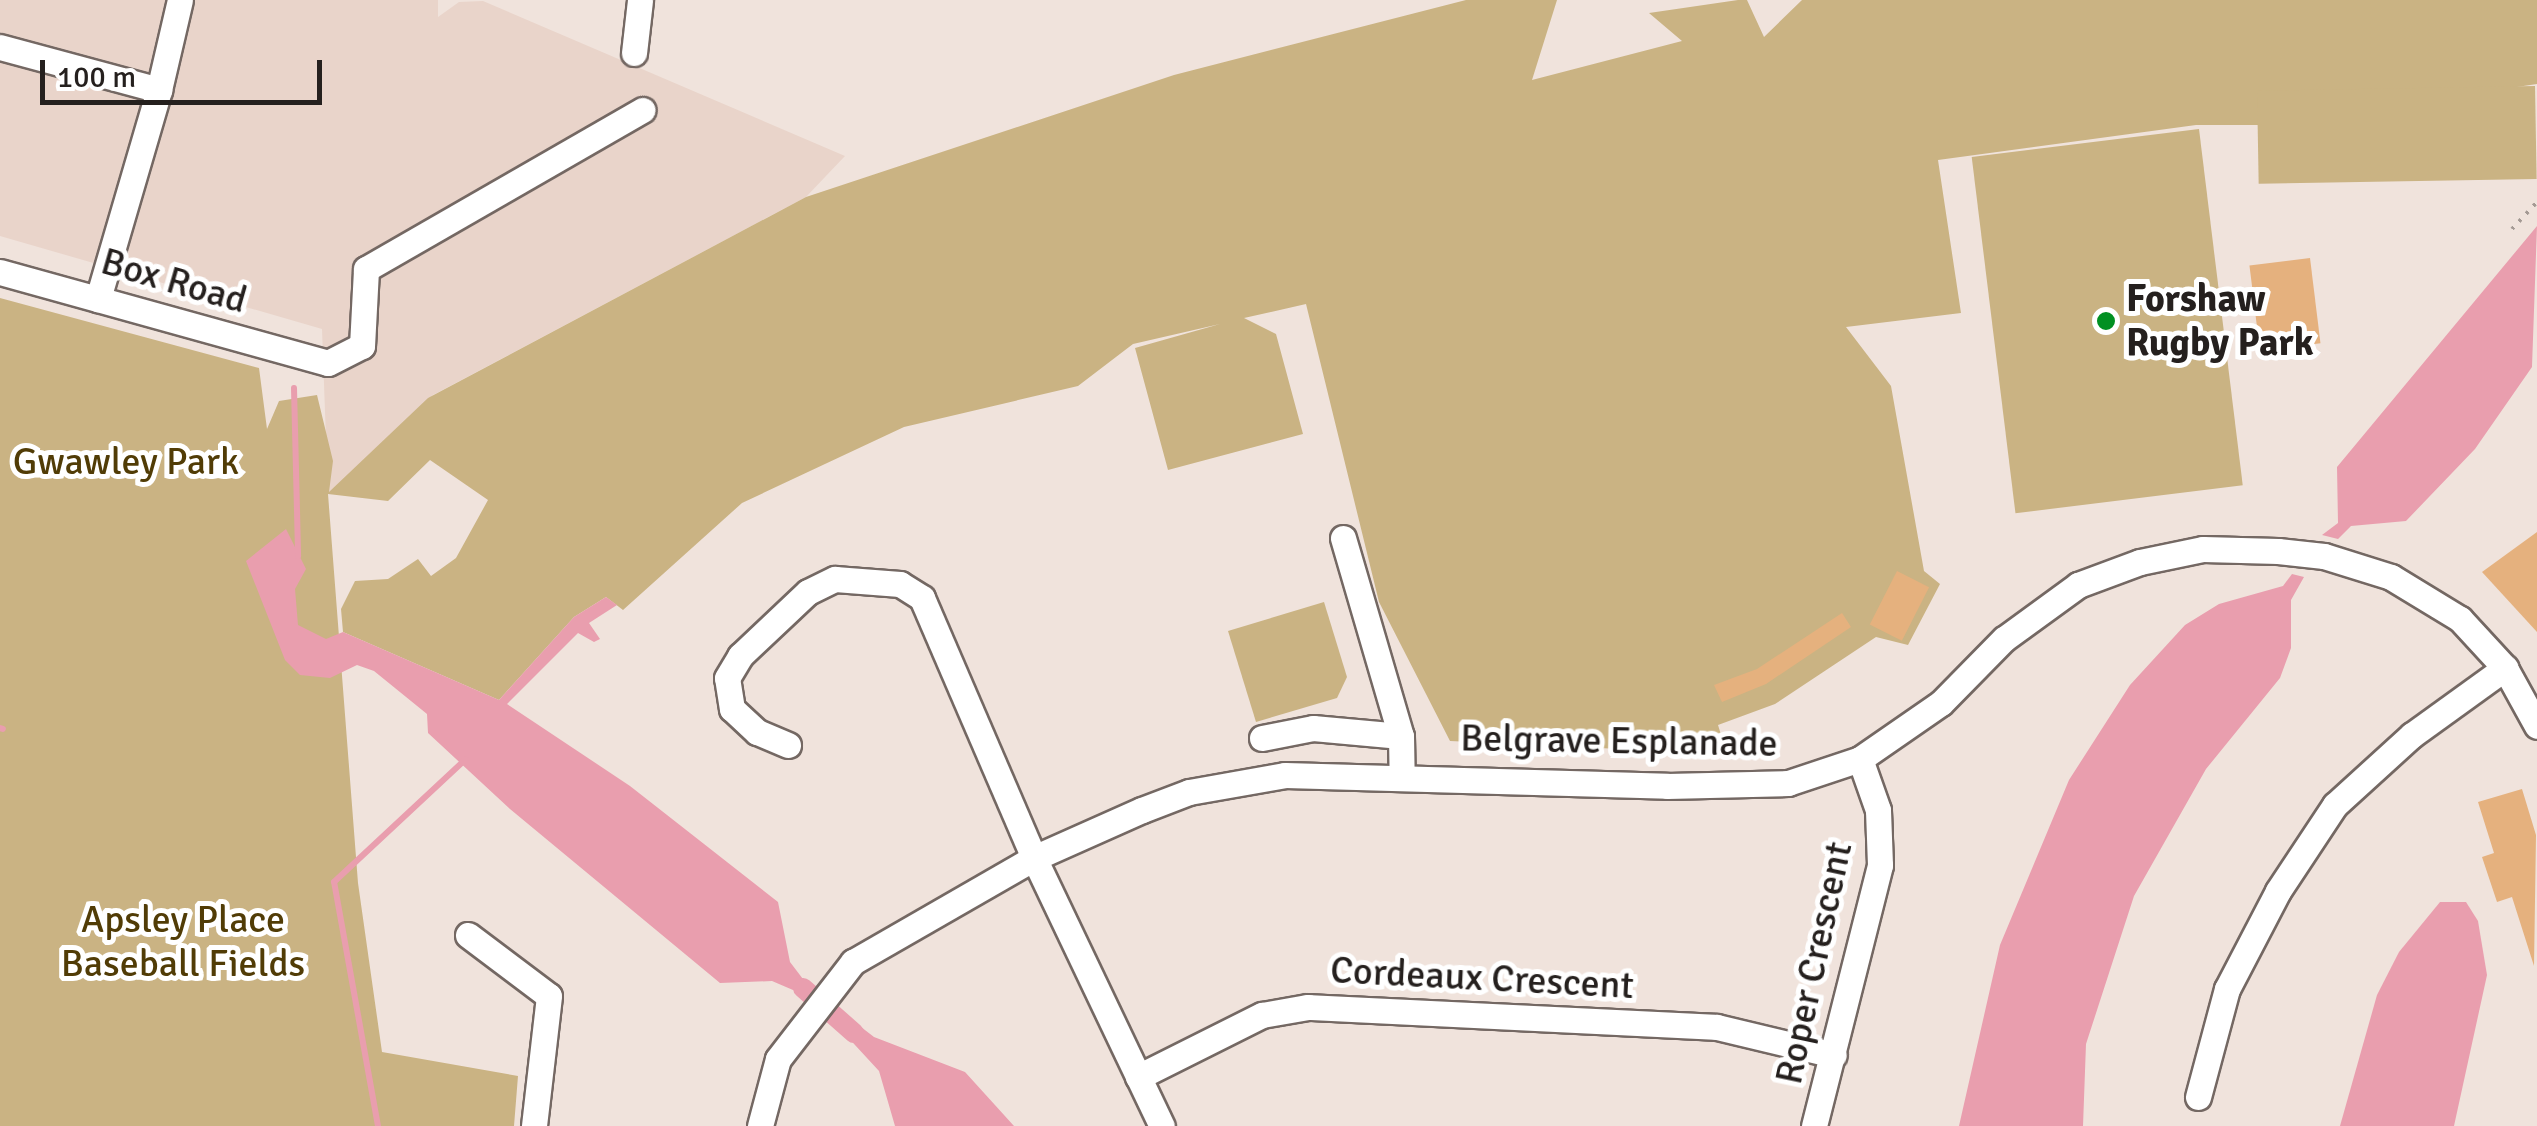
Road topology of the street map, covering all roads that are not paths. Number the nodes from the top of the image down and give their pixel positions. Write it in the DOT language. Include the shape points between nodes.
graph roads {
  1 [pos="180,0"];
  2 [pos="640,0"];
  3 [pos="0,47"];
  4 [pos="634,53"];
  5 [pos="159,90"];
  6 [pos="643,110"];
  7 [pos="0,272"];
  8 [pos="98,299"];
  9 [pos="1343,538"];
  10 [pos="2505,668"];
  11 [pos="2537,726"];
  12 [pos="1401,736"];
  13 [pos="1262,738"];
  14 [pos="788,745"];
  15 [pos="1860,759"];
  16 [pos="1402,775"];
  17 [pos="1034,858"];
  18 [pos="468,935"];
  19 [pos="1834,1054"];
  20 [pos="1138,1077"];
  21 [pos="2198,1096"];
  22 [pos="534,1126"];
  23 [pos="760,1126"];
  24 [pos="1162,1126"];
  25 [pos="1814,1126"];
  1 -- 5 [label="street"];
  2 -- 4 [label="street"];
  3 -- 5 [label="street"];
  5 -- 8 [label="street"];
  6 -- 8 [label="street, Box Road" via="366,270 362,346 328,363"];
  7 -- 8 [label="street, Box Road"];
  9 -- 12 [label="street"];
  10 -- 11 [label="street, Belgrave Esplanade"];
  10 -- 15 [label="street, Belgrave Esplanade" via="2460,619 2391,577 2324,556 2203,549 2078,584 2004,639 1941,704"];
  10 -- 21 [label="street" via="2412,735 2335,805 2278,892 2227,990"];
  12 -- 13 [label="street" via="1328,728"];
  12 -- 16 [label="street"];
  14 -- 17 [label="street" via="739,720 728,700 731,667 822,584 850,578 900,584 928,606"];
  15 -- 16 [label="street, Belgrave Esplanade" via="1788,783 1750,787"];
  15 -- 19 [label="street, Roper Crescent" via="1882,827 1880,866"];
  16 -- 17 [label="street, Belgrave Esplanade" via="1236,782 1142,810"];
  17 -- 20 [label="street"];
  17 -- 23 [label="street, Belgrave Esplanade" via="853,962 778,1060"];
  18 -- 22 [label="street" via="548,996"];
  19 -- 20 [label="street, Cordeaux Crescent" via="1717,1027 1308,1008 1262,1015"];
  19 -- 25 [label="street, Roper Crescent"];
  20 -- 24 [label="street"];
}
